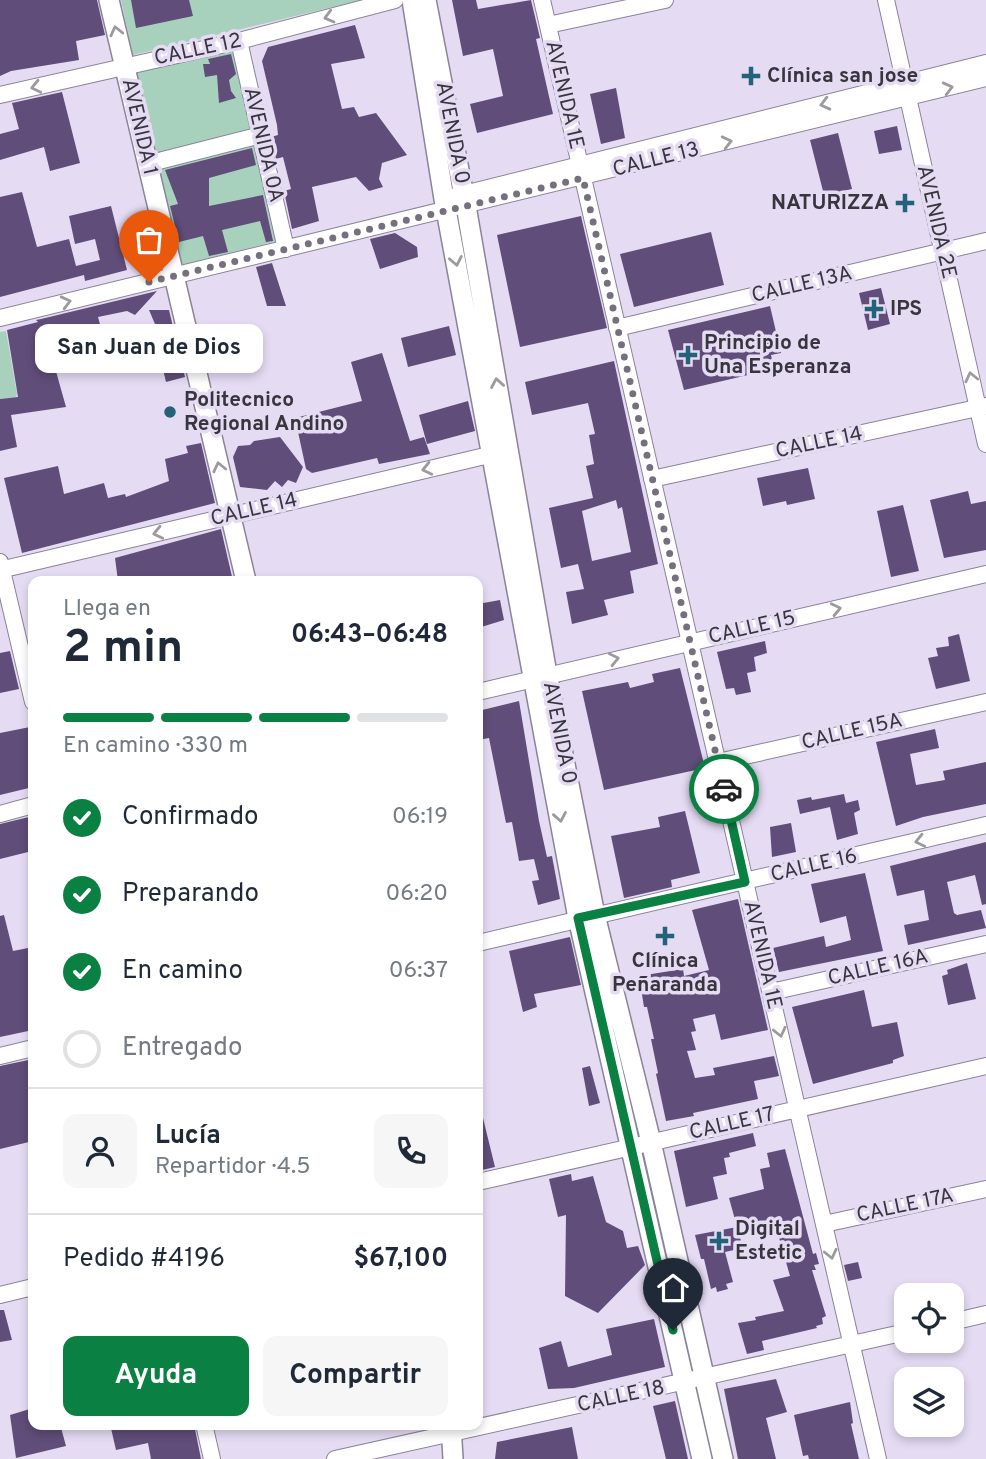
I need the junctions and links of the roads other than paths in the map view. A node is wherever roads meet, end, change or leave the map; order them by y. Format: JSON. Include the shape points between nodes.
{"nodes":[{"id":1,"x":109,"y":0,"type":"edge"},
{"id":2,"x":395,"y":0,"type":"edge"},
{"id":3,"x":412,"y":0,"type":"edge"},
{"id":4,"x":426,"y":0,"type":"edge"},
{"id":5,"x":542,"y":0,"type":"edge"},
{"id":6,"x":665,"y":0,"type":"edge"},
{"id":7,"x":886,"y":0,"type":"edge"},
{"id":8,"x":548,"y":25,"type":"junction"},
{"id":9,"x":239,"y":41,"type":"junction"},
{"id":10,"x":986,"y":63,"type":"edge"},
{"id":11,"x":124,"y":66,"type":"junction"},
{"id":12,"x":986,"y":79,"type":"edge"},
{"id":13,"x":906,"y":91,"type":"junction"},
{"id":14,"x":0,"y":95,"type":"edge"},
{"id":15,"x":261,"y":135,"type":"junction"},
{"id":16,"x":148,"y":164,"type":"junction"},
{"id":17,"x":582,"y":171,"type":"junction"},
{"id":18,"x":465,"y":200,"type":"junction"},
{"id":19,"x":445,"y":205,"type":"junction"},
{"id":20,"x":986,"y":241,"type":"edge"},
{"id":21,"x":286,"y":250,"type":"junction"},
{"id":22,"x":942,"y":251,"type":"junction"},
{"id":23,"x":174,"y":276,"type":"junction"},
{"id":24,"x":0,"y":318,"type":"edge"},
{"id":25,"x":617,"y":328,"type":"junction"},
{"id":26,"x":982,"y":407,"type":"edge"},
{"id":27,"x":986,"y":444,"type":"edge"},
{"id":28,"x":501,"y":452,"type":"junction"},
{"id":29,"x":652,"y":479,"type":"junction"},
{"id":30,"x":230,"y":516,"type":"junction"},
{"id":31,"x":1,"y":567,"type":"edge"},
{"id":32,"x":986,"y":574,"type":"edge"},
{"id":33,"x":245,"y":576,"type":"edge"},
{"id":34,"x":690,"y":642,"type":"junction"},
{"id":35,"x":541,"y":676,"type":"junction"},
{"id":36,"x":28,"y":681,"type":"edge"},
{"id":37,"x":483,"y":691,"type":"edge"},
{"id":38,"x":986,"y":702,"type":"edge"},
{"id":39,"x":718,"y":762,"type":"junction"},
{"id":40,"x":28,"y":806,"type":"edge"},
{"id":41,"x":0,"y":814,"type":"edge"},
{"id":42,"x":986,"y":825,"type":"edge"},
{"id":43,"x":745,"y":882,"type":"junction"},
{"id":44,"x":587,"y":917,"type":"junction"},
{"id":45,"x":483,"y":942,"type":"edge"},
{"id":46,"x":986,"y":944,"type":"edge"},
{"id":47,"x":771,"y":992,"type":"junction"},
{"id":48,"x":28,"y":1049,"type":"edge"},
{"id":49,"x":0,"y":1056,"type":"edge"},
{"id":50,"x":986,"y":1066,"type":"edge"},
{"id":51,"x":797,"y":1109,"type":"junction"},
{"id":52,"x":651,"y":1142,"type":"junction"},
{"id":53,"x":632,"y":1146,"type":"junction"},
{"id":54,"x":483,"y":1181,"type":"edge"},
{"id":55,"x":986,"y":1189,"type":"edge"},
{"id":56,"x":824,"y":1224,"type":"junction"},
{"id":57,"x":28,"y":1288,"type":"edge"},
{"id":58,"x":0,"y":1295,"type":"edge"},
{"id":59,"x":986,"y":1314,"type":"edge"},
{"id":60,"x":964,"y":1319,"type":"edge"},
{"id":61,"x":894,"y":1335,"type":"edge"},
{"id":62,"x":852,"y":1345,"type":"junction"},
{"id":63,"x":706,"y":1378,"type":"junction"},
{"id":64,"x":685,"y":1383,"type":"junction"},
{"id":65,"x":483,"y":1423,"type":"edge"},
{"id":66,"x":205,"y":1430,"type":"edge"},
{"id":67,"x":448,"y":1430,"type":"edge"},
{"id":68,"x":452,"y":1430,"type":"edge"},
{"id":69,"x":212,"y":1459,"type":"edge"},
{"id":70,"x":335,"y":1459,"type":"edge"},
{"id":71,"x":453,"y":1459,"type":"edge"},
{"id":72,"x":702,"y":1459,"type":"edge"},
{"id":73,"x":723,"y":1459,"type":"edge"},
{"id":74,"x":878,"y":1459,"type":"edge"}],
"edges":[{"from":11,"to":1,"type":"street","name":"AVENIDA 1","one_way":true},
{"from":2,"to":9,"type":"street","name":"CALLE 12","one_way":true},
{"from":3,"to":19,"type":"street","name":"AVENIDA 0"},
{"from":4,"to":18,"type":"street","name":"AVENIDA 0"},
{"from":5,"to":8,"type":"street","name":"AVENIDA 1E"},
{"from":6,"to":8,"type":"street"},
{"from":7,"to":13,"type":"street","name":"AVENIDA 2E"},
{"from":8,"to":17,"type":"street","name":"AVENIDA 1E"},
{"from":9,"to":11,"type":"street","name":"CALLE 12"},
{"from":9,"to":15,"type":"street","name":"AVENIDA 0A"},
{"from":10,"to":13,"type":"street","name":"CALLE 13"},
{"from":11,"to":14,"type":"street","name":"CALLE 12","one_way":true},
{"from":11,"to":16,"type":"street","name":"AVENIDA 1"},
{"from":13,"to":12,"type":"street","name":"CALLE 13","one_way":true},
{"from":13,"to":17,"type":"street","name":"CALLE 13"},
{"from":13,"to":22,"type":"street","name":"AVENIDA 2E"},
{"from":15,"to":16,"type":"street"},
{"from":15,"to":21,"type":"street","name":"AVENIDA 0A"},
{"from":16,"to":23,"type":"street","name":"AVENIDA 1"},
{"from":17,"to":18,"type":"street","name":"CALLE 13"},
{"from":17,"to":25,"type":"street","name":"AVENIDA 1E"},
{"from":18,"to":19,"type":"street","name":"CALLE 13"},
{"from":28,"to":18,"type":"street","name":"AVENIDA 0","one_way":true},
{"from":19,"to":21,"type":"street","name":"CALLE 13"},
{"from":19,"to":28,"type":"street","name":"AVENIDA 0","one_way":true},
{"from":20,"to":22,"type":"street","name":"CALLE 13A"},
{"from":21,"to":23,"type":"street","name":"CALLE 13"},
{"from":22,"to":25,"type":"street","name":"CALLE 13A"},
{"from":26,"to":22,"type":"street","name":"AVENIDA 2E","one_way":true},
{"from":24,"to":23,"type":"street","name":"CALLE 13","one_way":true},
{"from":30,"to":23,"type":"street","name":"AVENIDA 1","one_way":true},
{"from":25,"to":29,"type":"street","name":"AVENIDA 1E"},
{"from":26,"to":27,"type":"street","name":"AVENIDA 2E"},
{"from":26,"to":29,"type":"street","name":"CALLE 14"},
{"from":28,"to":30,"type":"street","name":"CALLE 14","one_way":true},
{"from":28,"to":35,"type":"street","name":"AVENIDA 0"},
{"from":29,"to":34,"type":"street","name":"AVENIDA 1E"},
{"from":30,"to":31,"type":"street","name":"CALLE 14","one_way":true},
{"from":30,"to":33,"type":"street","name":"AVENIDA 1"},
{"from":31,"to":36,"type":"street"},
{"from":34,"to":32,"type":"street","name":"CALLE 15","one_way":true},
{"from":35,"to":34,"type":"street","name":"CALLE 15","one_way":true},
{"from":34,"to":39,"type":"street","name":"AVENIDA 1E"},
{"from":35,"to":37,"type":"street","name":"CALLE 15"},
{"from":35,"to":44,"type":"street","name":"AVENIDA 0"},
{"from":38,"to":39,"type":"street","name":"CALLE 15A"},
{"from":39,"to":43,"type":"street","name":"AVENIDA 1E"},
{"from":40,"to":41,"type":"street"},
{"from":42,"to":43,"type":"street","name":"CALLE 16","one_way":true},
{"from":43,"to":44,"type":"street","name":"CALLE 16"},
{"from":43,"to":47,"type":"street","name":"AVENIDA 1E"},
{"from":44,"to":45,"type":"street","name":"CALLE 16"},
{"from":44,"to":52,"type":"street","name":"AVENIDA 0"},
{"from":44,"to":53,"type":"street","name":"AVENIDA 0"},
{"from":46,"to":47,"type":"street","name":"CALLE 16A"},
{"from":47,"to":51,"type":"street","name":"AVENIDA 1E","one_way":true},
{"from":48,"to":49,"type":"street"},
{"from":50,"to":51,"type":"street","name":"CALLE 17"},
{"from":51,"to":52,"type":"street","name":"CALLE 17"},
{"from":51,"to":56,"type":"street","name":"AVENIDA 1E"},
{"from":52,"to":53,"type":"street","name":"CALLE 17"},
{"from":52,"to":63,"type":"street","name":"AVENIDA 0"},
{"from":53,"to":54,"type":"street","name":"CALLE 17"},
{"from":53,"to":64,"type":"street","name":"AVENIDA 0"},
{"from":55,"to":56,"type":"street","name":"CALLE 17A"},
{"from":56,"to":62,"type":"street","name":"AVENIDA 1E","one_way":true},
{"from":57,"to":58,"type":"street"},
{"from":59,"to":60,"type":"street"},
{"from":61,"to":62,"type":"street","name":"CALLE 18"},
{"from":62,"to":63,"type":"street","name":"CALLE 18"},
{"from":62,"to":74,"type":"street","name":"AVENIDA 1E"},
{"from":63,"to":64,"type":"street","name":"CALLE 18"},
{"from":63,"to":73,"type":"street","name":"AVENIDA 0"},
{"from":64,"to":65,"type":"street","name":"CALLE 18"},
{"from":64,"to":72,"type":"street","name":"AVENIDA 0"},
{"from":66,"to":69,"type":"street"},
{"from":67,"to":70,"type":"street","name":"CALLE 18"},
{"from":68,"to":71,"type":"street"}]}
